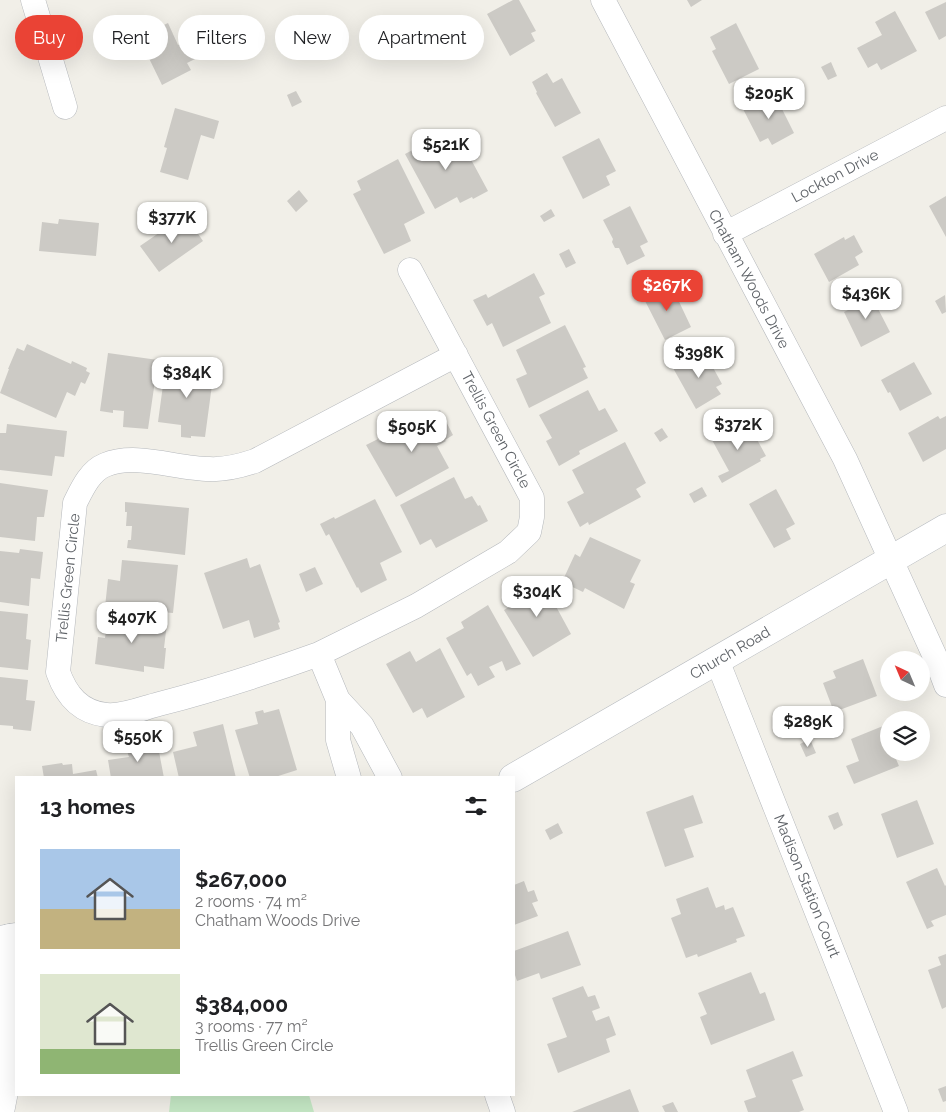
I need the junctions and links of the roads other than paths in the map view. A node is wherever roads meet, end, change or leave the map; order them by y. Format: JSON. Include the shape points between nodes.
{"nodes":[{"id":1,"x":33,"y":0,"type":"edge"},
{"id":2,"x":603,"y":0,"type":"edge"},
{"id":3,"x":65,"y":107,"type":"dead end"},
{"id":4,"x":946,"y":118,"type":"edge"},
{"id":5,"x":725,"y":234,"type":"junction"},
{"id":6,"x":410,"y":270,"type":"dead end"},
{"id":7,"x":456,"y":354,"type":"junction"},
{"id":8,"x":946,"y":528,"type":"edge"},
{"id":9,"x":891,"y":560,"type":"junction"},
{"id":10,"x":319,"y":654,"type":"junction"},
{"id":11,"x":718,"y":660,"type":"junction"},
{"id":12,"x":946,"y":685,"type":"edge"},
{"id":13,"x":338,"y":700,"type":"junction"},
{"id":14,"x":348,"y":776,"type":"edge"},
{"id":15,"x":389,"y":776,"type":"edge"},
{"id":16,"x":515,"y":777,"type":"edge"},
{"id":17,"x":9,"y":938,"type":"edge"},
{"id":18,"x":496,"y":1096,"type":"edge"},
{"id":19,"x":0,"y":1112,"type":"edge"},
{"id":20,"x":503,"y":1112,"type":"edge"},
{"id":21,"x":896,"y":1112,"type":"edge"}],
"edges":[{"from":1,"to":3,"type":"street"},
{"from":2,"to":5,"type":"street","name":"Chatham Woods Drive"},
{"from":4,"to":5,"type":"street","name":"Lockton Drive"},
{"from":5,"to":9,"type":"street","name":"Chatham Woods Drive","via":[[845,459]]},
{"from":6,"to":7,"type":"street","name":"Trellis Green Circle"},
{"from":7,"to":10,"type":"street","name":"Trellis Green Circle","via":[[532,498],[529,532],[508,552],[416,606]]},
{"from":7,"to":10,"type":"street","name":"Trellis Green Circle","via":[[237,468],[208,470],[128,460],[104,465],[87,480],[75,504],[58,672],[73,700],[107,715],[127,712],[219,688]]},
{"from":8,"to":9,"type":"main road","name":"Church Road"},
{"from":9,"to":11,"type":"main road","name":"Church Road"},
{"from":9,"to":12,"type":"street","name":"Chatham Woods Drive"},
{"from":10,"to":13,"type":"street"},
{"from":11,"to":16,"type":"main road","name":"Church Road"},
{"from":11,"to":21,"type":"street","name":"Madison Station Court"},
{"from":13,"to":14,"type":"street","via":[[338,740]]},
{"from":13,"to":15,"type":"street","via":[[362,726]]},
{"from":17,"to":19,"type":"main road","via":[[8,1072]]},
{"from":18,"to":20,"type":"street"}]}
